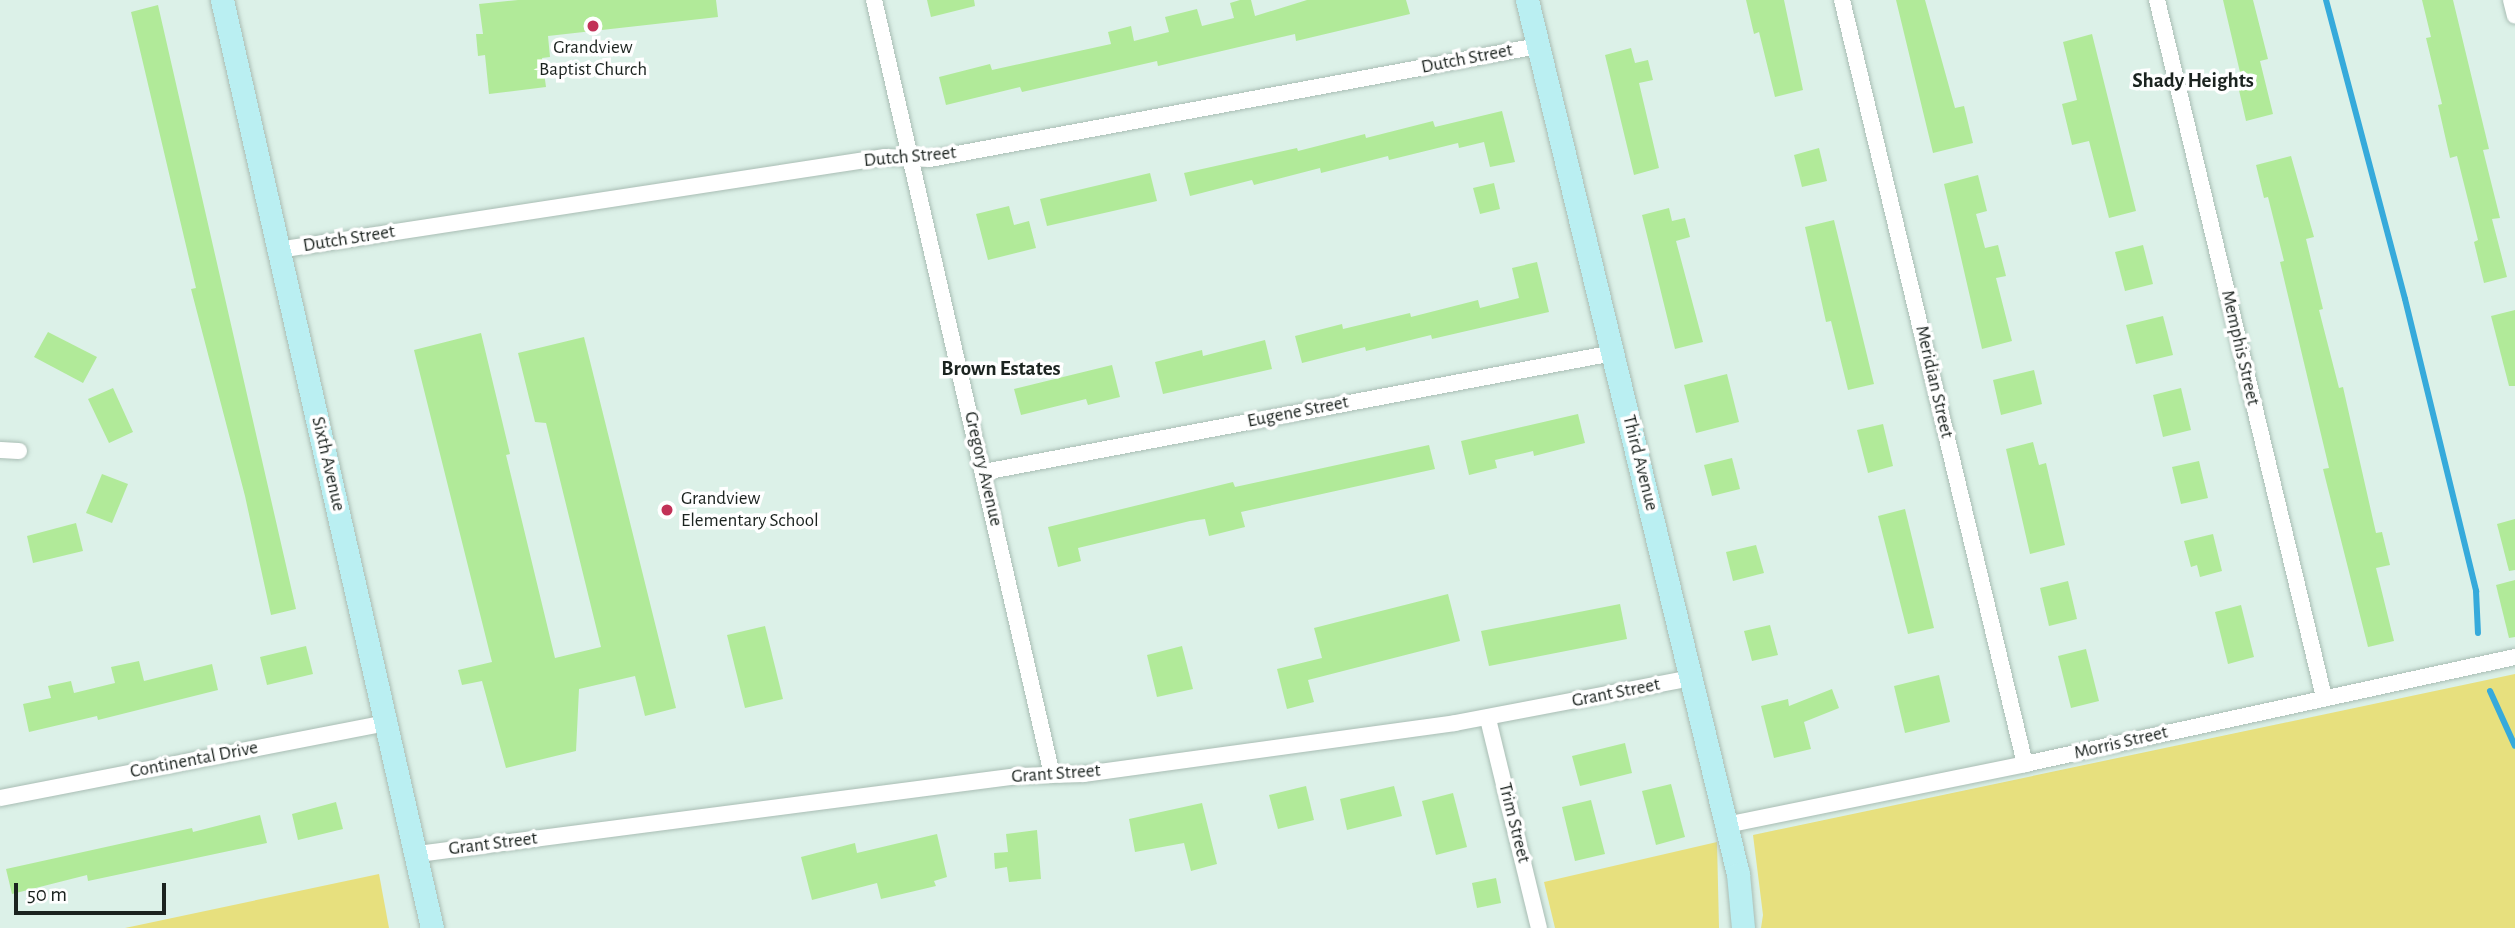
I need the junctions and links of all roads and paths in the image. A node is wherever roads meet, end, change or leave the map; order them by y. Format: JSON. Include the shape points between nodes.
{"nodes":[{"id":1,"x":222,"y":0,"type":"edge"},
{"id":2,"x":874,"y":0,"type":"edge"},
{"id":3,"x":1527,"y":0,"type":"edge"},
{"id":4,"x":1842,"y":0,"type":"edge"},
{"id":5,"x":2157,"y":0,"type":"edge"},
{"id":6,"x":2511,"y":0,"type":"edge"},
{"id":7,"x":2515,"y":16,"type":"edge"},
{"id":8,"x":1538,"y":46,"type":"junction"},
{"id":9,"x":910,"y":158,"type":"junction"},
{"id":10,"x":278,"y":250,"type":"junction"},
{"id":11,"x":1613,"y":353,"type":"junction"},
{"id":12,"x":0,"y":450,"type":"edge"},
{"id":13,"x":19,"y":451,"type":"dead end"},
{"id":14,"x":984,"y":472,"type":"junction"},
{"id":15,"x":2515,"y":657,"type":"edge"},
{"id":16,"x":1691,"y":678,"type":"junction"},
{"id":17,"x":2324,"y":697,"type":"junction"},
{"id":18,"x":1488,"y":719,"type":"junction"},
{"id":19,"x":387,"y":723,"type":"junction"},
{"id":20,"x":2025,"y":764,"type":"junction"},
{"id":21,"x":1052,"y":775,"type":"junction"},
{"id":22,"x":0,"y":798,"type":"edge"},
{"id":23,"x":1726,"y":825,"type":"junction"},
{"id":24,"x":418,"y":854,"type":"junction"},
{"id":25,"x":432,"y":928,"type":"edge"},
{"id":26,"x":1539,"y":928,"type":"edge"},
{"id":27,"x":1743,"y":928,"type":"edge"}],
"edges":[{"from":1,"to":10,"type":"street","name":"Sixth Avenue"},
{"from":2,"to":9,"type":"street","name":"Gregory Avenue"},
{"from":3,"to":8,"type":"street","name":"Third Avenue"},
{"from":4,"to":20,"type":"street","name":"Meridian Street"},
{"from":5,"to":17,"type":"street","name":"Memphis Street"},
{"from":6,"to":7,"type":"street"},
{"from":8,"to":9,"type":"street","name":"Dutch Street","via":[[930,159]]},
{"from":8,"to":11,"type":"street","name":"Third Avenue"},
{"from":9,"to":10,"type":"street","name":"Dutch Street","via":[[885,157]]},
{"from":9,"to":14,"type":"street","name":"Gregory Avenue"},
{"from":10,"to":19,"type":"street","name":"Sixth Avenue"},
{"from":11,"to":14,"type":"street","name":"Eugene Street"},
{"from":11,"to":16,"type":"street","name":"Third Avenue"},
{"from":12,"to":13,"type":"street"},
{"from":14,"to":21,"type":"street","name":"Gregory Avenue"},
{"from":15,"to":17,"type":"street","name":"Morris Street"},
{"from":16,"to":18,"type":"street","name":"Grant Street"},
{"from":16,"to":23,"type":"street","name":"Third Avenue"},
{"from":17,"to":20,"type":"street","name":"Morris Street"},
{"from":18,"to":21,"type":"street","name":"Grant Street"},
{"from":18,"to":26,"type":"street","name":"Trim Street"},
{"from":19,"to":22,"type":"street","name":"Continental Drive"},
{"from":19,"to":24,"type":"street","name":"Sixth Avenue"},
{"from":20,"to":23,"type":"street","name":"Morris Street"},
{"from":21,"to":24,"type":"street","name":"Grant Street"},
{"from":23,"to":27,"type":"street","name":"Third Avenue","via":[[1738,874]]},
{"from":24,"to":25,"type":"street","name":"Sixth Avenue"}]}
